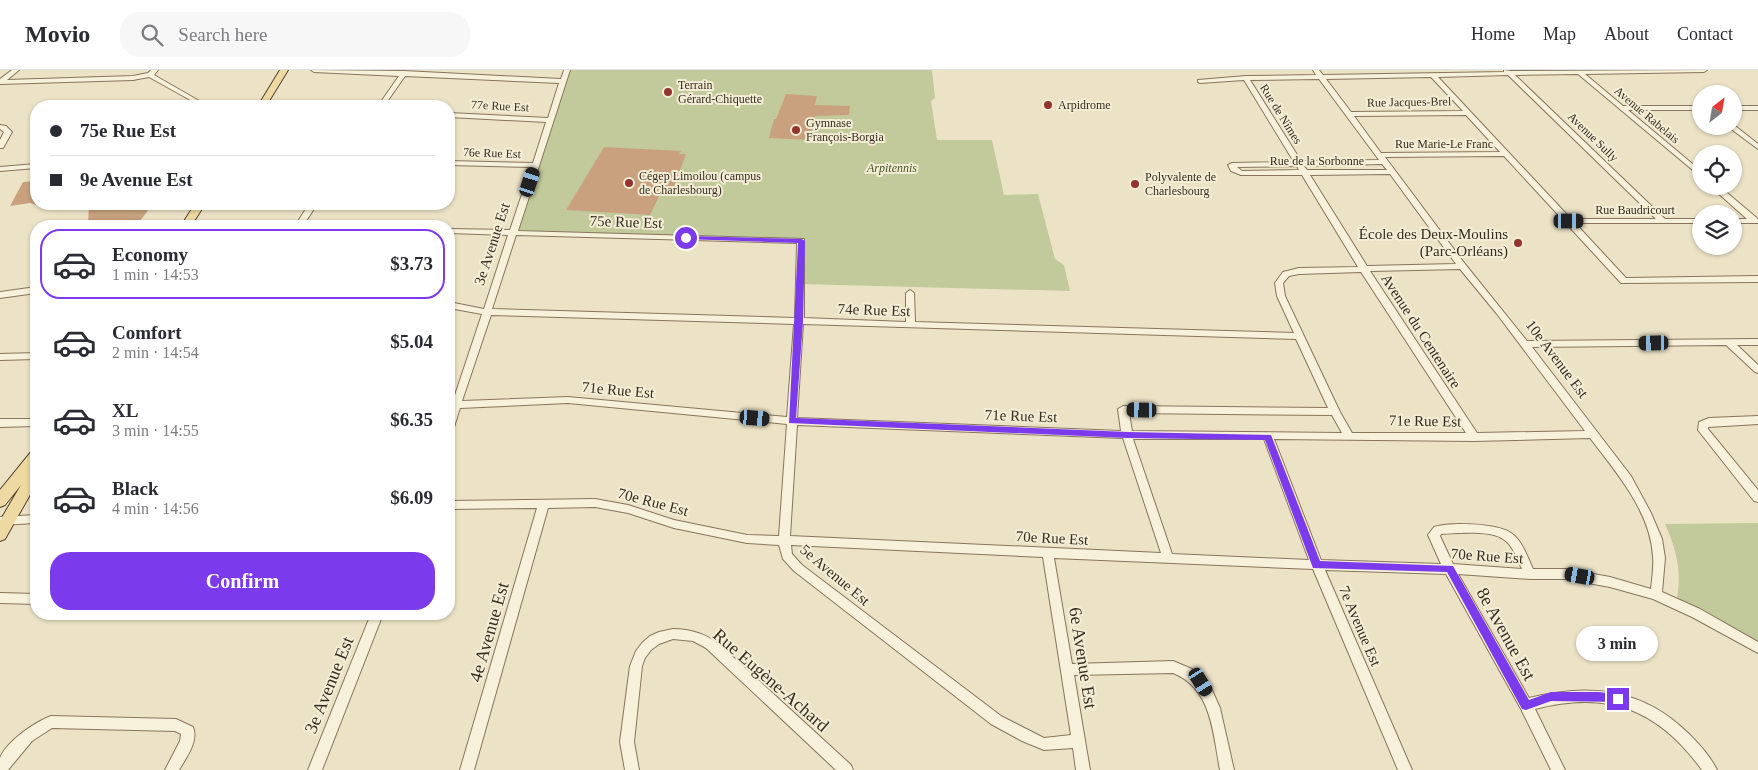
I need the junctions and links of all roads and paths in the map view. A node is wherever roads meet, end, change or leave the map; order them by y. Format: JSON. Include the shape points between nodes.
{"nodes":[{"id":1,"x":16,"y":70,"type":"edge"},
{"id":2,"x":284,"y":70,"type":"edge"},
{"id":3,"x":314,"y":70,"type":"edge"},
{"id":4,"x":567,"y":70,"type":"edge"},
{"id":5,"x":1316,"y":70,"type":"edge"},
{"id":6,"x":1704,"y":70,"type":"edge"},
{"id":7,"x":152,"y":72,"type":"edge"},
{"id":8,"x":1508,"y":72,"type":"edge"},
{"id":9,"x":1579,"y":72,"type":"junction"},
{"id":10,"x":404,"y":74,"type":"junction"},
{"id":11,"x":1433,"y":74,"type":"junction"},
{"id":12,"x":1246,"y":78,"type":"junction"},
{"id":13,"x":1322,"y":78,"type":"junction"},
{"id":14,"x":563,"y":81,"type":"junction"},
{"id":15,"x":1200,"y":81,"type":"dead end"},
{"id":16,"x":0,"y":82,"type":"edge"},
{"id":17,"x":196,"y":100,"type":"edge"},
{"id":18,"x":266,"y":100,"type":"edge"},
{"id":19,"x":385,"y":100,"type":"edge"},
{"id":20,"x":1622,"y":108,"type":"junction"},
{"id":21,"x":1692,"y":108,"type":"edge"},
{"id":22,"x":1742,"y":108,"type":"edge"},
{"id":23,"x":1758,"y":108,"type":"edge"},
{"id":24,"x":1469,"y":113,"type":"junction"},
{"id":25,"x":1349,"y":114,"type":"junction"},
{"id":26,"x":455,"y":115,"type":"edge"},
{"id":27,"x":550,"y":120,"type":"junction"},
{"id":28,"x":0,"y":127,"type":"edge"},
{"id":29,"x":1742,"y":135,"type":"edge"},
{"id":30,"x":0,"y":146,"type":"edge"},
{"id":31,"x":1758,"y":147,"type":"edge"},
{"id":32,"x":1508,"y":154,"type":"junction"},
{"id":33,"x":1382,"y":159,"type":"junction"},
{"id":34,"x":1298,"y":162,"type":"junction"},
{"id":35,"x":455,"y":163,"type":"edge"},
{"id":36,"x":535,"y":165,"type":"junction"},
{"id":37,"x":30,"y":166,"type":"edge"},
{"id":38,"x":1692,"y":168,"type":"edge"},
{"id":39,"x":0,"y":169,"type":"edge"},
{"id":40,"x":1393,"y":172,"type":"junction"},
{"id":41,"x":1304,"y":173,"type":"junction"},
{"id":42,"x":1724,"y":195,"type":"edge"},
{"id":43,"x":1736,"y":205,"type":"edge"},
{"id":44,"x":1742,"y":211,"type":"edge"},
{"id":45,"x":1569,"y":221,"type":"junction"},
{"id":46,"x":1663,"y":221,"type":"junction"},
{"id":47,"x":1692,"y":221,"type":"edge"},
{"id":48,"x":1742,"y":221,"type":"edge"},
{"id":49,"x":455,"y":231,"type":"edge"},
{"id":50,"x":513,"y":233,"type":"junction"},
{"id":51,"x":802,"y":241,"type":"joint"},
{"id":52,"x":1462,"y":266,"type":"junction"},
{"id":53,"x":1364,"y":269,"type":"junction"},
{"id":54,"x":1758,"y":279,"type":"edge"},
{"id":55,"x":30,"y":291,"type":"edge"},
{"id":56,"x":910,"y":293,"type":"dead end"},
{"id":57,"x":0,"y":295,"type":"edge"},
{"id":58,"x":455,"y":306,"type":"edge"},
{"id":59,"x":487,"y":312,"type":"junction"},
{"id":60,"x":800,"y":321,"type":"junction"},
{"id":61,"x":911,"y":325,"type":"junction"},
{"id":62,"x":1300,"y":336,"type":"junction"},
{"id":63,"x":1728,"y":342,"type":"junction"},
{"id":64,"x":1758,"y":342,"type":"edge"},
{"id":65,"x":1525,"y":344,"type":"junction"},
{"id":66,"x":30,"y":356,"type":"edge"},
{"id":67,"x":0,"y":357,"type":"edge"},
{"id":68,"x":1758,"y":370,"type":"edge"},
{"id":69,"x":455,"y":397,"type":"edge"},
{"id":70,"x":455,"y":405,"type":"edge"},
{"id":71,"x":1335,"y":412,"type":"junction"},
{"id":72,"x":1758,"y":420,"type":"edge"},
{"id":73,"x":792,"y":421,"type":"junction"},
{"id":74,"x":0,"y":423,"type":"edge"},
{"id":75,"x":30,"y":423,"type":"edge"},
{"id":76,"x":1593,"y":434,"type":"junction"},
{"id":77,"x":1128,"y":435,"type":"junction"},
{"id":78,"x":1348,"y":435,"type":"junction"},
{"id":79,"x":1268,"y":437,"type":"junction"},
{"id":80,"x":1474,"y":437,"type":"junction"},
{"id":81,"x":30,"y":464,"type":"edge"},
{"id":82,"x":30,"y":481,"type":"edge"},
{"id":83,"x":1758,"y":498,"type":"edge"},
{"id":84,"x":0,"y":501,"type":"edge"},
{"id":85,"x":544,"y":504,"type":"junction"},
{"id":86,"x":455,"y":505,"type":"edge"},
{"id":87,"x":30,"y":519,"type":"edge"},
{"id":88,"x":4,"y":520,"type":"edge"},
{"id":89,"x":0,"y":534,"type":"edge"},
{"id":90,"x":784,"y":539,"type":"junction"},
{"id":91,"x":1048,"y":552,"type":"junction"},
{"id":92,"x":1168,"y":558,"type":"junction"},
{"id":93,"x":1317,"y":565,"type":"junction"},
{"id":94,"x":1450,"y":569,"type":"junction"},
{"id":95,"x":1530,"y":574,"type":"junction"},
{"id":96,"x":1656,"y":595,"type":"junction"},
{"id":97,"x":0,"y":598,"type":"edge"},
{"id":98,"x":30,"y":599,"type":"edge"},
{"id":99,"x":374,"y":620,"type":"edge"},
{"id":100,"x":1758,"y":648,"type":"edge"},
{"id":101,"x":1068,"y":670,"type":"junction"},
{"id":102,"x":1526,"y":705,"type":"junction"},
{"id":103,"x":1078,"y":741,"type":"junction"},
{"id":104,"x":0,"y":770,"type":"edge"},
{"id":105,"x":172,"y":770,"type":"edge"},
{"id":106,"x":315,"y":770,"type":"edge"},
{"id":107,"x":467,"y":770,"type":"edge"},
{"id":108,"x":632,"y":770,"type":"edge"},
{"id":109,"x":846,"y":770,"type":"edge"},
{"id":110,"x":1083,"y":770,"type":"edge"},
{"id":111,"x":1227,"y":770,"type":"edge"},
{"id":112,"x":1404,"y":770,"type":"edge"},
{"id":113,"x":1558,"y":770,"type":"edge"},
{"id":114,"x":1710,"y":770,"type":"edge"}],
"edges":[{"from":1,"to":16,"type":"street"},
{"from":2,"to":18,"type":"main road"},
{"from":3,"to":10,"type":"street"},
{"from":4,"to":14,"type":"street","name":"3e Avenue Est"},
{"from":5,"to":13,"type":"street","name":"10e Avenue Est"},
{"from":6,"to":9,"type":"street","name":"Rue de Nîmes"},
{"from":7,"to":16,"type":"street","via":[[133,78]]},
{"from":7,"to":17,"type":"street"},
{"from":8,"to":9,"type":"street","name":"Rue de Nîmes"},
{"from":8,"to":11,"type":"street","name":"Rue de Nîmes"},
{"from":8,"to":46,"type":"street","name":"Avenue Sully"},
{"from":9,"to":20,"type":"street","name":"Avenue Rabelais"},
{"from":10,"to":14,"type":"street"},
{"from":10,"to":19,"type":"street"},
{"from":11,"to":13,"type":"street","name":"Rue de Nîmes"},
{"from":11,"to":24,"type":"street"},
{"from":12,"to":13,"type":"street","name":"Rue de Nîmes"},
{"from":12,"to":15,"type":"street","name":"Rue de Nîmes"},
{"from":12,"to":34,"type":"street","name":"Rue de Nîmes"},
{"from":13,"to":25,"type":"street","name":"10e Avenue Est"},
{"from":14,"to":27,"type":"street","name":"3e Avenue Est"},
{"from":20,"to":21,"type":"street"},
{"from":20,"to":38,"type":"street","name":"Avenue Rabelais"},
{"from":22,"to":23,"type":"street"},
{"from":24,"to":25,"type":"street","name":"Rue Jacques-Brel"},
{"from":24,"to":32,"type":"street"},
{"from":25,"to":33,"type":"street","name":"10e Avenue Est"},
{"from":26,"to":27,"type":"street","name":"77e Rue Est"},
{"from":27,"to":36,"type":"street","name":"3e Avenue Est"},
{"from":28,"to":30,"type":"street","via":[[8,132]]},
{"from":29,"to":31,"type":"street"},
{"from":32,"to":33,"type":"street","name":"Rue Marie-Le Franc"},
{"from":32,"to":45,"type":"street"},
{"from":33,"to":34,"type":"street","name":"Rue de la Sorbonne"},
{"from":33,"to":40,"type":"street","name":"10e Avenue Est"},
{"from":34,"to":41,"type":"street","name":"Avenue du Centenaire"},
{"from":34,"to":41,"type":"street","name":"Rue de la Sorbonne","via":[[1232,165],[1241,173]]},
{"from":35,"to":36,"type":"street","name":"76e Rue Est"},
{"from":36,"to":50,"type":"street","name":"3e Avenue Est"},
{"from":37,"to":39,"type":"street"},
{"from":40,"to":41,"type":"street","name":"Rue de la Sorbonne"},
{"from":40,"to":52,"type":"street","name":"10e Avenue Est"},
{"from":41,"to":53,"type":"street","name":"Avenue du Centenaire"},
{"from":42,"to":43,"type":"street"},
{"from":44,"to":48,"type":"street","via":[[1755,222]]},
{"from":45,"to":46,"type":"street","name":"Rue Baudricourt"},
{"from":45,"to":54,"type":"street","via":[[1624,281]]},
{"from":46,"to":47,"type":"street","name":"Rue Baudricourt"},
{"from":49,"to":50,"type":"street","name":"75e Rue Est"},
{"from":50,"to":51,"type":"street","name":"75e Rue Est"},
{"from":50,"to":59,"type":"street","name":"3e Avenue Est"},
{"from":51,"to":60,"type":"street","name":"5e Avenue Est"},
{"from":52,"to":53,"type":"street"},
{"from":52,"to":65,"type":"street","name":"10e Avenue Est"},
{"from":53,"to":62,"type":"street","via":[[1286,274],[1279,283],[1281,296]]},
{"from":53,"to":80,"type":"street","name":"Avenue du Centenaire"},
{"from":55,"to":57,"type":"street"},
{"from":56,"to":61,"type":"street"},
{"from":58,"to":59,"type":"street","name":"74e Rue Est"},
{"from":59,"to":60,"type":"street","name":"74e Rue Est"},
{"from":59,"to":69,"type":"street","name":"3e Avenue Est"},
{"from":60,"to":61,"type":"street","name":"74e Rue Est"},
{"from":60,"to":73,"type":"street","name":"5e Avenue Est"},
{"from":61,"to":62,"type":"street","name":"74e Rue Est"},
{"from":62,"to":71,"type":"street"},
{"from":63,"to":64,"type":"street"},
{"from":63,"to":65,"type":"street"},
{"from":63,"to":68,"type":"street"},
{"from":65,"to":76,"type":"street","name":"10e Avenue Est"},
{"from":66,"to":67,"type":"street"},
{"from":70,"to":73,"type":"street","name":"71e Rue Est","via":[[568,400]]},
{"from":71,"to":77,"type":"street","via":[[1123,410]]},
{"from":71,"to":78,"type":"street"},
{"from":72,"to":83,"type":"street","via":[[1709,422],[1703,425],[1703,430]]},
{"from":73,"to":77,"type":"street","name":"71e Rue Est"},
{"from":73,"to":90,"type":"street","name":"5e Avenue Est"},
{"from":74,"to":75,"type":"street"},
{"from":76,"to":80,"type":"street","name":"71e Rue Est"},
{"from":76,"to":96,"type":"street","name":"10e Avenue Est","via":[[1627,479],[1646,513],[1659,558]]},
{"from":77,"to":79,"type":"street","name":"71e Rue Est"},
{"from":77,"to":92,"type":"street"},
{"from":78,"to":79,"type":"street","name":"71e Rue Est"},
{"from":78,"to":80,"type":"street","name":"71e Rue Est"},
{"from":79,"to":93,"type":"street","name":"7e Avenue Est"},
{"from":81,"to":84,"type":"main road"},
{"from":82,"to":88,"type":"main road"},
{"from":85,"to":86,"type":"street","name":"70e Rue Est"},
{"from":85,"to":90,"type":"street","name":"70e Rue Est","via":[[595,503],[628,509],[714,534],[748,539]]},
{"from":85,"to":107,"type":"street","name":"4e Avenue Est"},
{"from":87,"to":88,"type":"street"},
{"from":88,"to":89,"type":"main road"},
{"from":90,"to":91,"type":"street","name":"70e Rue Est"},
{"from":90,"to":103,"type":"street","name":"5e Avenue Est","via":[[787,556],[798,568],[996,720],[1044,744]]},
{"from":91,"to":92,"type":"street","name":"70e Rue Est"},
{"from":91,"to":101,"type":"street","name":"6e Avenue Est"},
{"from":92,"to":93,"type":"street","name":"70e Rue Est"},
{"from":93,"to":94,"type":"street","name":"70e Rue Est"},
{"from":93,"to":112,"type":"street","name":"7e Avenue Est"},
{"from":94,"to":95,"type":"street","name":"70e Rue Est"},
{"from":94,"to":95,"type":"street","name":"8e Avenue Est","via":[[1434,535],[1438,530],[1493,531],[1508,536]]},
{"from":94,"to":102,"type":"street","name":"8e Avenue Est"},
{"from":95,"to":96,"type":"street","name":"70e Rue Est","via":[[1566,574]]},
{"from":96,"to":100,"type":"street","via":[[1696,612]]},
{"from":97,"to":98,"type":"street"},
{"from":99,"to":106,"type":"street","name":"3e Avenue Est"},
{"from":101,"to":103,"type":"street","name":"6e Avenue Est"},
{"from":101,"to":111,"type":"street","via":[[1173,666],[1185,669],[1201,682],[1209,694]]},
{"from":102,"to":113,"type":"street","name":"8e Avenue Est"},
{"from":102,"to":114,"type":"street","via":[[1551,697],[1599,696],[1638,706],[1678,730]]},
{"from":103,"to":110,"type":"street","name":"6e Avenue Est"},
{"from":104,"to":105,"type":"street","via":[[33,729],[51,722],[176,725],[188,731],[187,742]]},
{"from":108,"to":109,"type":"street","name":"Rue Eugène-Achard","via":[[628,742],[636,666],[647,645],[656,637],[670,633],[706,642]]}]}
